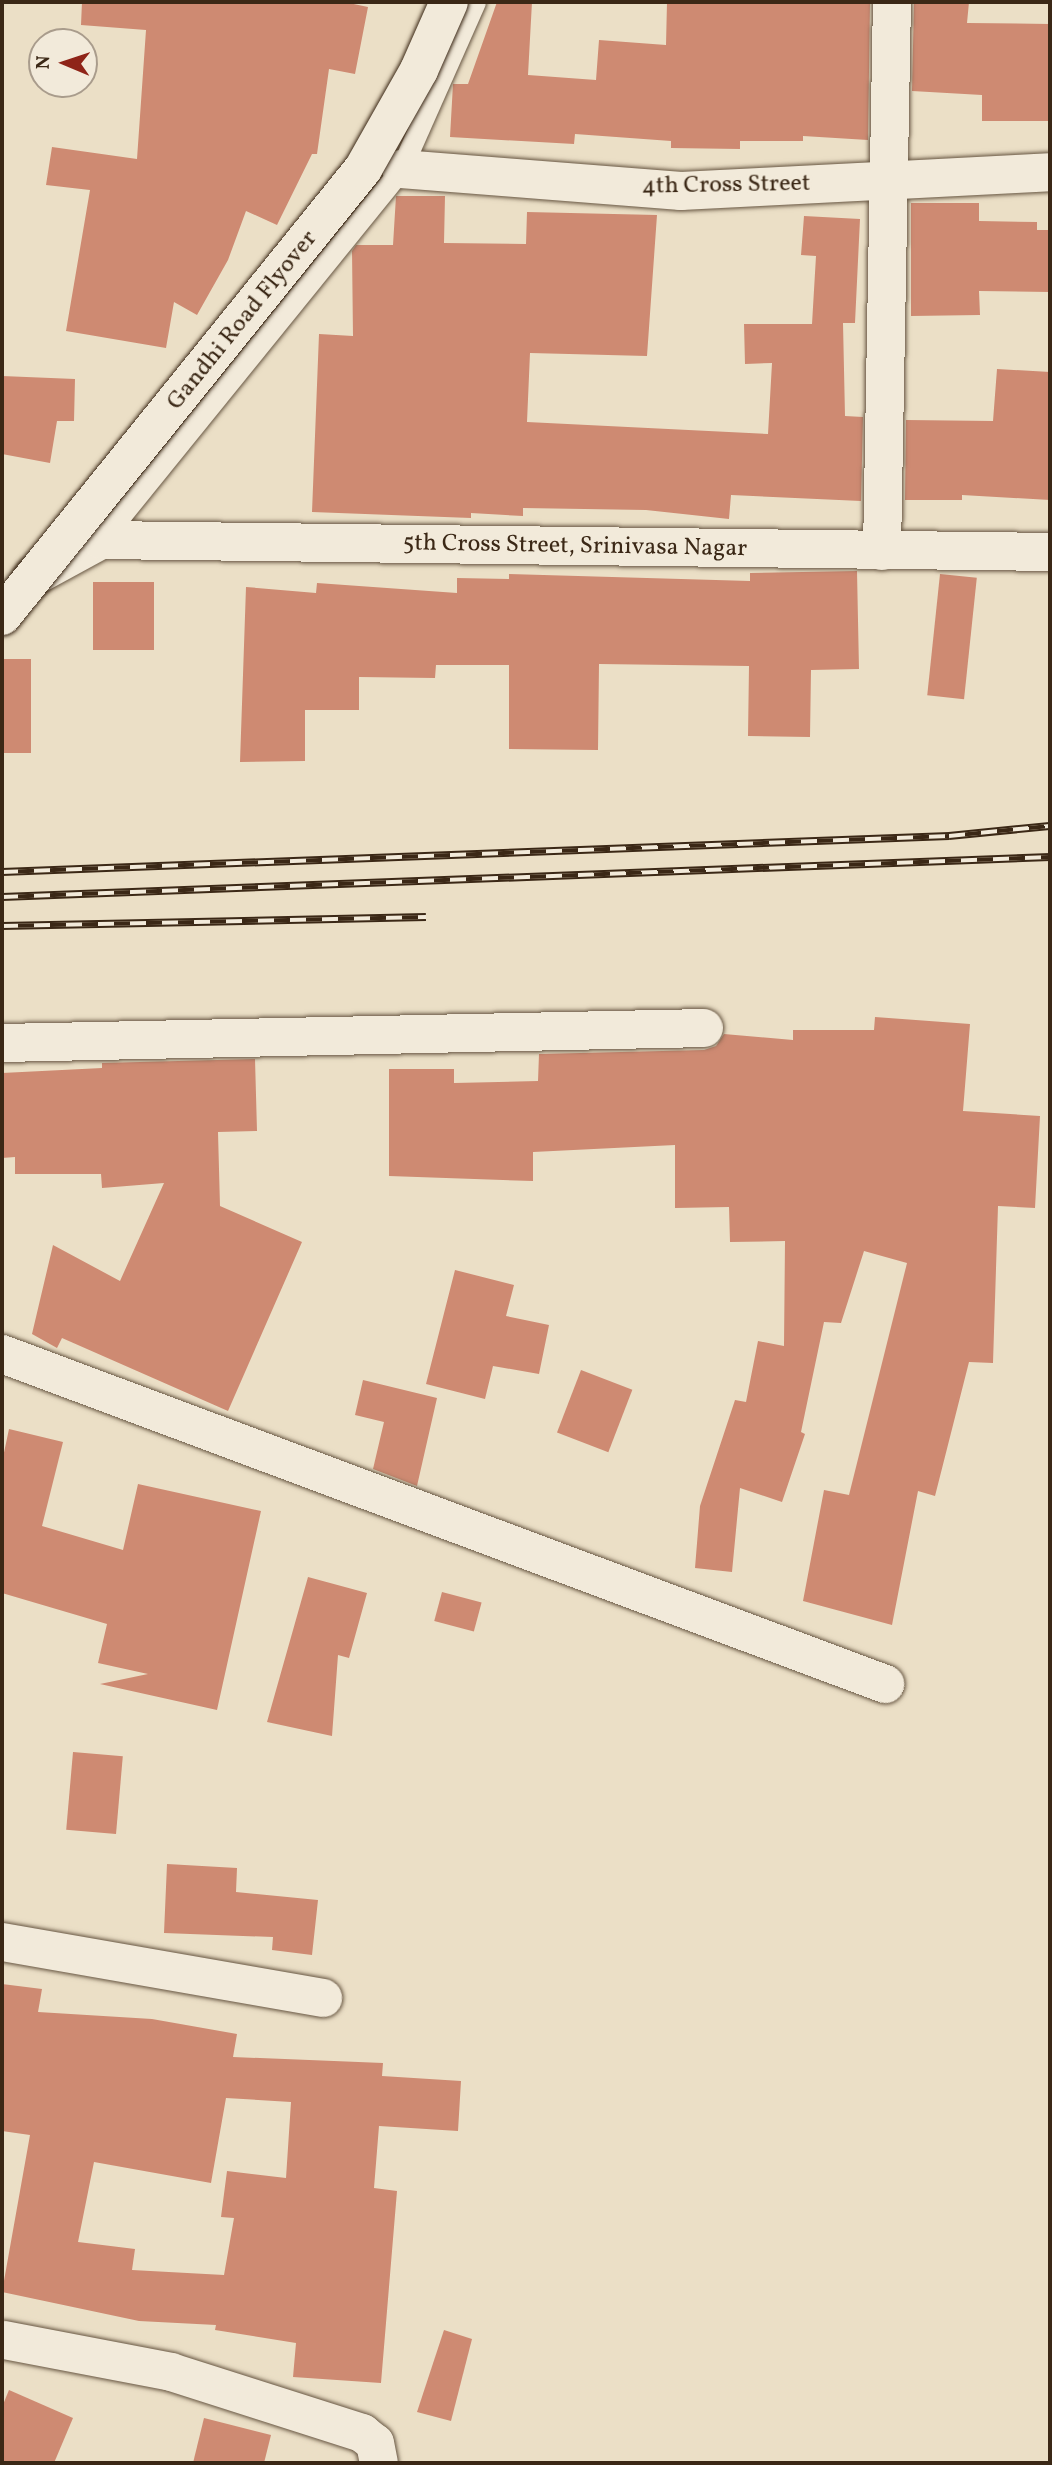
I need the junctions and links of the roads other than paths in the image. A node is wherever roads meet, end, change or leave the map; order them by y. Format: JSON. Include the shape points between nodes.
{"nodes":[{"id":1,"x":449,"y":2,"type":"edge"},
{"id":2,"x":475,"y":2,"type":"edge"},
{"id":3,"x":892,"y":2,"type":"edge"},
{"id":4,"x":401,"y":169,"type":"junction"},
{"id":5,"x":1050,"y":172,"type":"edge"},
{"id":6,"x":889,"y":180,"type":"junction"},
{"id":7,"x":101,"y":540,"type":"junction"},
{"id":8,"x":882,"y":551,"type":"junction"},
{"id":9,"x":1050,"y":552,"type":"edge"},
{"id":10,"x":2,"y":593,"type":"edge"},
{"id":11,"x":2,"y":616,"type":"edge"},
{"id":12,"x":705,"y":1028,"type":"dead end"},
{"id":13,"x":2,"y":1042,"type":"edge"},
{"id":14,"x":2,"y":1354,"type":"edge"},
{"id":15,"x":885,"y":1684,"type":"dead end"},
{"id":16,"x":2,"y":1942,"type":"edge"},
{"id":17,"x":323,"y":1998,"type":"dead end"},
{"id":18,"x":3,"y":2342,"type":"edge"},
{"id":19,"x":379,"y":2463,"type":"edge"}],
"edges":[{"from":1,"to":11,"type":"street","name":"Gandhi Road Flyover","bridge":true,"via":[[419,70],[363,169]]},
{"from":2,"to":4,"type":"lane"},
{"from":3,"to":6,"type":"street"},
{"from":4,"to":6,"type":"street","name":"4th Cross Street","via":[[681,191]]},
{"from":4,"to":7,"type":"lane"},
{"from":5,"to":6,"type":"street","name":"4th Cross Street"},
{"from":6,"to":8,"type":"street"},
{"from":7,"to":8,"type":"street","name":"5th Cross Street, Srinivasa Nagar"},
{"from":7,"to":10,"type":"street"},
{"from":8,"to":9,"type":"street","name":"5th Cross Street, Srinivasa Nagar"},
{"from":12,"to":13,"type":"street"},
{"from":14,"to":15,"type":"street"},
{"from":16,"to":17,"type":"street"},
{"from":18,"to":19,"type":"street","via":[[171,2372],[362,2433],[375,2443]]}]}
